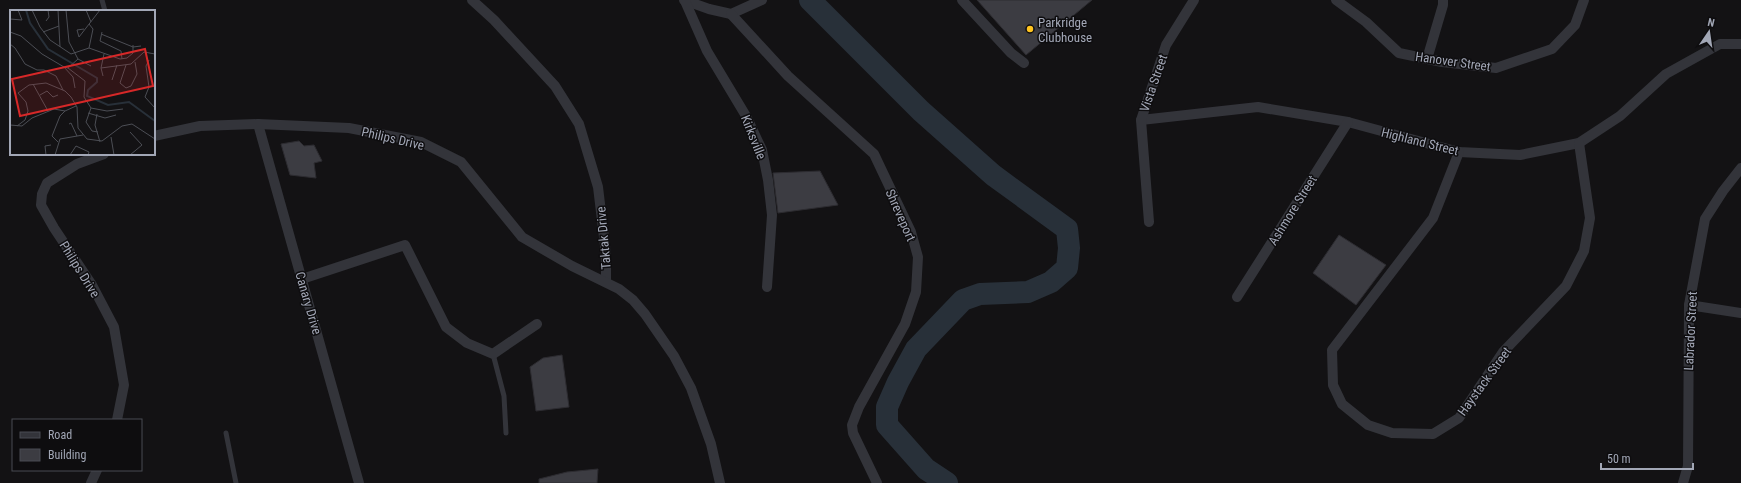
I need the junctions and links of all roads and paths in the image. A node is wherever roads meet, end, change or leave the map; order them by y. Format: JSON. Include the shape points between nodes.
{"nodes":[{"id":1,"x":102,"y":0,"type":"edge"},
{"id":2,"x":472,"y":0,"type":"edge"},
{"id":3,"x":685,"y":0,"type":"edge"},
{"id":4,"x":762,"y":0,"type":"edge"},
{"id":5,"x":962,"y":0,"type":"edge"},
{"id":6,"x":1194,"y":0,"type":"edge"},
{"id":7,"x":1336,"y":0,"type":"edge"},
{"id":8,"x":1442,"y":0,"type":"edge"},
{"id":9,"x":1584,"y":0,"type":"edge"},
{"id":10,"x":105,"y":10,"type":"edge"},
{"id":11,"x":731,"y":14,"type":"junction"},
{"id":12,"x":1741,"y":44,"type":"edge"},
{"id":13,"x":1427,"y":59,"type":"junction"},
{"id":14,"x":1024,"y":63,"type":"dead end"},
{"id":15,"x":1140,"y":120,"type":"junction"},
{"id":16,"x":1348,"y":122,"type":"junction"},
{"id":17,"x":258,"y":124,"type":"junction"},
{"id":18,"x":155,"y":136,"type":"edge"},
{"id":19,"x":1579,"y":143,"type":"junction"},
{"id":20,"x":1459,"y":152,"type":"junction"},
{"id":21,"x":101,"y":155,"type":"edge"},
{"id":22,"x":1741,"y":168,"type":"edge"},
{"id":23,"x":1149,"y":222,"type":"dead end"},
{"id":24,"x":302,"y":279,"type":"junction"},
{"id":25,"x":606,"y":282,"type":"junction"},
{"id":26,"x":767,"y":287,"type":"dead end"},
{"id":27,"x":1237,"y":297,"type":"dead end"},
{"id":28,"x":1689,"y":305,"type":"junction"},
{"id":29,"x":1741,"y":313,"type":"edge"},
{"id":30,"x":537,"y":324,"type":"dead end"},
{"id":31,"x":493,"y":354,"type":"junction"},
{"id":32,"x":117,"y":419,"type":"edge"},
{"id":33,"x":226,"y":433,"type":"dead end"},
{"id":34,"x":506,"y":433,"type":"dead end"},
{"id":35,"x":97,"y":471,"type":"edge"},
{"id":36,"x":91,"y":483,"type":"edge"},
{"id":37,"x":236,"y":483,"type":"edge"},
{"id":38,"x":359,"y":483,"type":"edge"},
{"id":39,"x":720,"y":483,"type":"edge"},
{"id":40,"x":877,"y":483,"type":"edge"},
{"id":41,"x":1684,"y":483,"type":"edge"}],
"edges":[{"from":1,"to":10,"type":"lane"},
{"from":2,"to":25,"type":"street","name":"Taktak Drive","via":[[555,86],[579,124],[598,187],[606,254]]},
{"from":3,"to":11,"type":"street"},
{"from":3,"to":26,"type":"street","name":"Kirksville","via":[[707,51],[746,116],[762,150],[772,214]]},
{"from":4,"to":11,"type":"street"},
{"from":5,"to":14,"type":"street","via":[[1006,48]]},
{"from":6,"to":15,"type":"street","name":"Vista Street","via":[[1166,45]]},
{"from":7,"to":13,"type":"street","name":"Hanover Street","via":[[1366,22],[1399,53]]},
{"from":8,"to":13,"type":"street","via":[[1443,5]]},
{"from":9,"to":13,"type":"street","name":"Hanover Street","via":[[1575,25],[1552,49],[1496,68]]},
{"from":11,"to":40,"type":"street","name":"Shreveport","via":[[788,76],[874,154],[911,232],[918,257],[916,292],[905,324],[871,383],[852,425],[853,433]]},
{"from":12,"to":19,"type":"street","name":"Highland Street","via":[[1720,44],[1666,74],[1620,116]]},
{"from":15,"to":16,"type":"street","name":"Highland Street","via":[[1258,106]]},
{"from":15,"to":23,"type":"street","name":"Vista Street"},
{"from":16,"to":20,"type":"street","name":"Highland Street"},
{"from":16,"to":27,"type":"street","name":"Ashmore Street"},
{"from":17,"to":18,"type":"street","name":"Philips Drive","via":[[200,126]]},
{"from":17,"to":24,"type":"street","name":"Canary Drive"},
{"from":17,"to":25,"type":"street","name":"Philips Drive","via":[[349,128],[421,142],[461,162],[522,237]]},
{"from":19,"to":20,"type":"street","name":"Highland Street","via":[[1520,155]]},
{"from":19,"to":20,"type":"street","name":"Haystack Street","via":[[1590,218],[1584,251],[1566,286],[1503,352],[1459,418],[1433,434],[1392,433],[1368,425],[1342,404],[1333,385],[1332,350],[1433,218]]},
{"from":21,"to":32,"type":"street","name":"Philips Drive","via":[[77,164],[47,183],[41,205],[92,285],[114,327],[124,385]]},
{"from":22,"to":28,"type":"street","name":"Labrador Street","via":[[1705,218]]},
{"from":24,"to":31,"type":"street","via":[[405,245],[446,327],[467,343]]},
{"from":24,"to":38,"type":"street","name":"Canary Drive"},
{"from":25,"to":39,"type":"street","name":"Taktak Drive","via":[[633,300],[674,356],[691,388],[711,444]]},
{"from":28,"to":29,"type":"street"},
{"from":28,"to":41,"type":"street","name":"Labrador Street","via":[[1688,466]]},
{"from":30,"to":31,"type":"street"},
{"from":31,"to":34,"type":"lane","via":[[504,396]]},
{"from":33,"to":37,"type":"lane"},
{"from":35,"to":36,"type":"street"}]}
